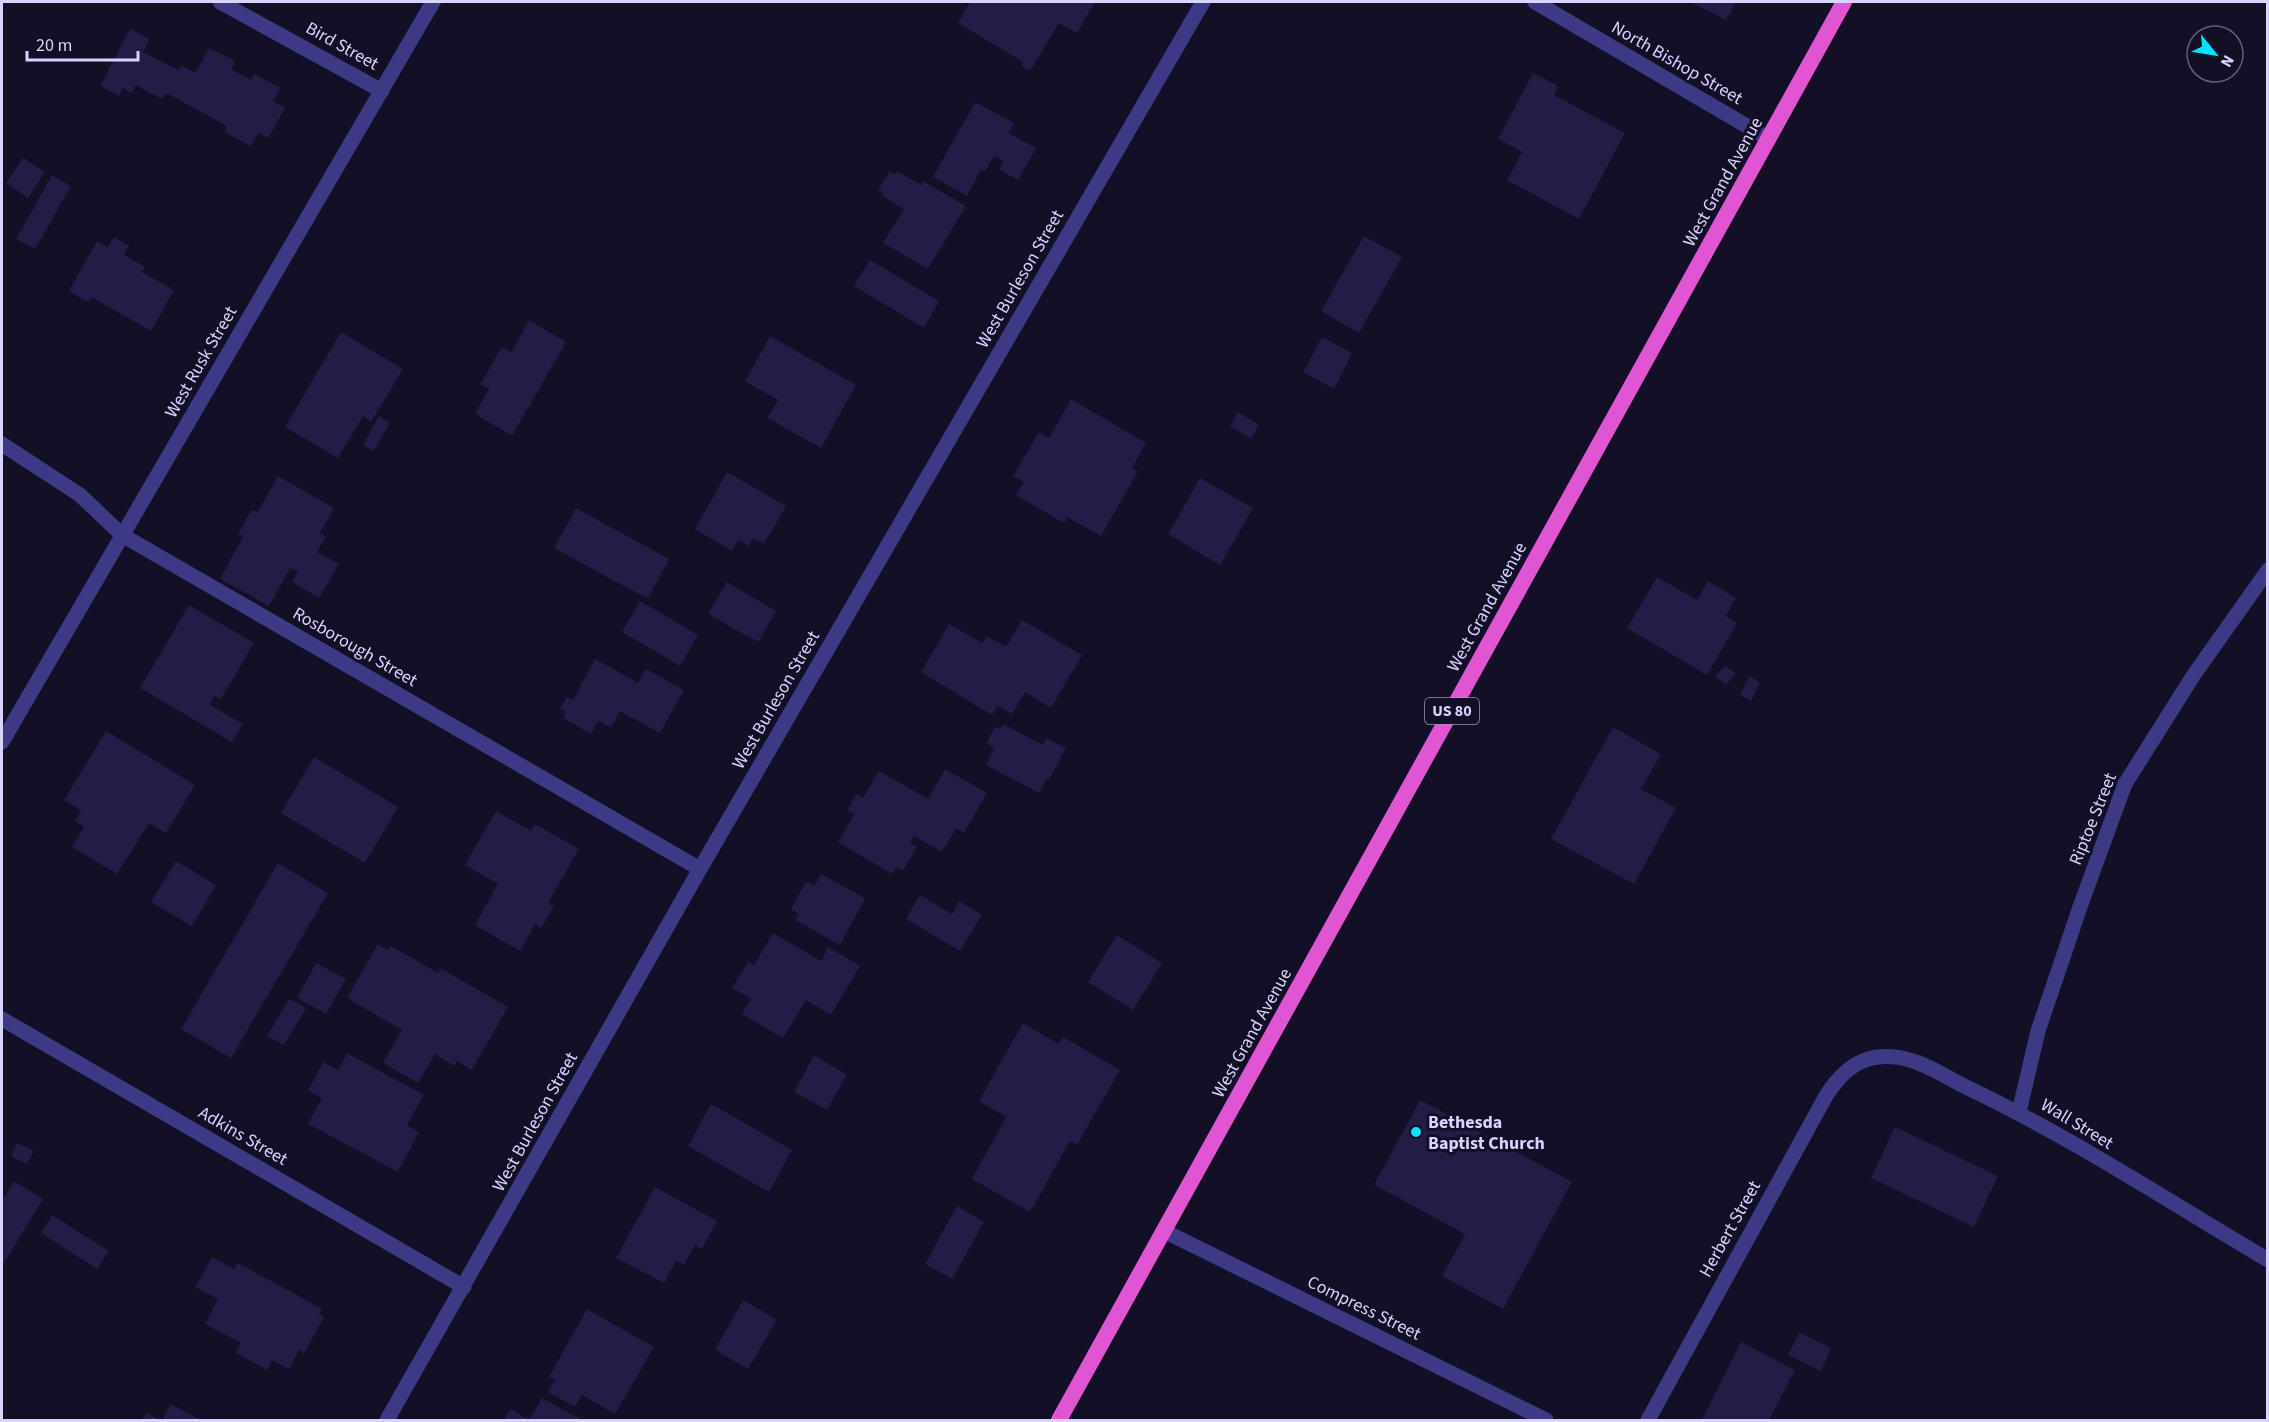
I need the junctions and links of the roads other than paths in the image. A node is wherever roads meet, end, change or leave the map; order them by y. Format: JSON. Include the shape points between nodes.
{"nodes":[{"id":1,"x":220,"y":2,"type":"edge"},
{"id":2,"x":433,"y":2,"type":"edge"},
{"id":3,"x":1203,"y":2,"type":"edge"},
{"id":4,"x":1535,"y":2,"type":"edge"},
{"id":5,"x":1844,"y":2,"type":"edge"},
{"id":6,"x":382,"y":91,"type":"junction"},
{"id":7,"x":1769,"y":139,"type":"junction"},
{"id":8,"x":2,"y":444,"type":"edge"},
{"id":9,"x":122,"y":535,"type":"junction"},
{"id":10,"x":2268,"y":570,"type":"edge"},
{"id":11,"x":2,"y":742,"type":"edge"},
{"id":12,"x":700,"y":869,"type":"junction"},
{"id":13,"x":2,"y":1019,"type":"edge"},
{"id":14,"x":1855,"y":1064,"type":"joint"},
{"id":15,"x":2019,"y":1112,"type":"junction"},
{"id":16,"x":1164,"y":1231,"type":"junction"},
{"id":17,"x":2268,"y":1260,"type":"edge"},
{"id":18,"x":464,"y":1287,"type":"junction"},
{"id":19,"x":387,"y":1420,"type":"edge"},
{"id":20,"x":1059,"y":1420,"type":"edge"},
{"id":21,"x":1546,"y":1420,"type":"edge"},
{"id":22,"x":1648,"y":1420,"type":"edge"}],
"edges":[{"from":1,"to":6,"type":"street","name":"Bird Street"},
{"from":2,"to":6,"type":"street","name":"West Rusk Street"},
{"from":3,"to":12,"type":"street","name":"West Burleson Street"},
{"from":4,"to":7,"type":"street","name":"North Bishop Street"},
{"from":5,"to":7,"type":"highway","name":"West Grand Avenue","number":"US 80"},
{"from":6,"to":9,"type":"street","name":"West Rusk Street"},
{"from":7,"to":16,"type":"highway","name":"West Grand Avenue","number":"US 80"},
{"from":8,"to":9,"type":"street","name":"Rosborough Street","via":[[80,495]]},
{"from":9,"to":11,"type":"street","name":"West Rusk Street"},
{"from":9,"to":12,"type":"street","name":"Rosborough Street"},
{"from":10,"to":15,"type":"street","name":"Riptoe Street","via":[[2193,676],[2125,784],[2038,1031]]},
{"from":12,"to":18,"type":"street","name":"West Burleson Street"},
{"from":13,"to":18,"type":"street","name":"Adkins Street"},
{"from":14,"to":15,"type":"street","name":"Wall Street","via":[[1875,1057],[1896,1057]]},
{"from":14,"to":22,"type":"street","name":"Herbert Street","via":[[1839,1076],[1827,1094]]},
{"from":15,"to":17,"type":"street","name":"Wall Street"},
{"from":16,"to":20,"type":"highway","name":"West Grand Avenue","number":"US 80"},
{"from":16,"to":21,"type":"street","name":"Compress Street"},
{"from":18,"to":19,"type":"street","name":"West Burleson Street"}]}
